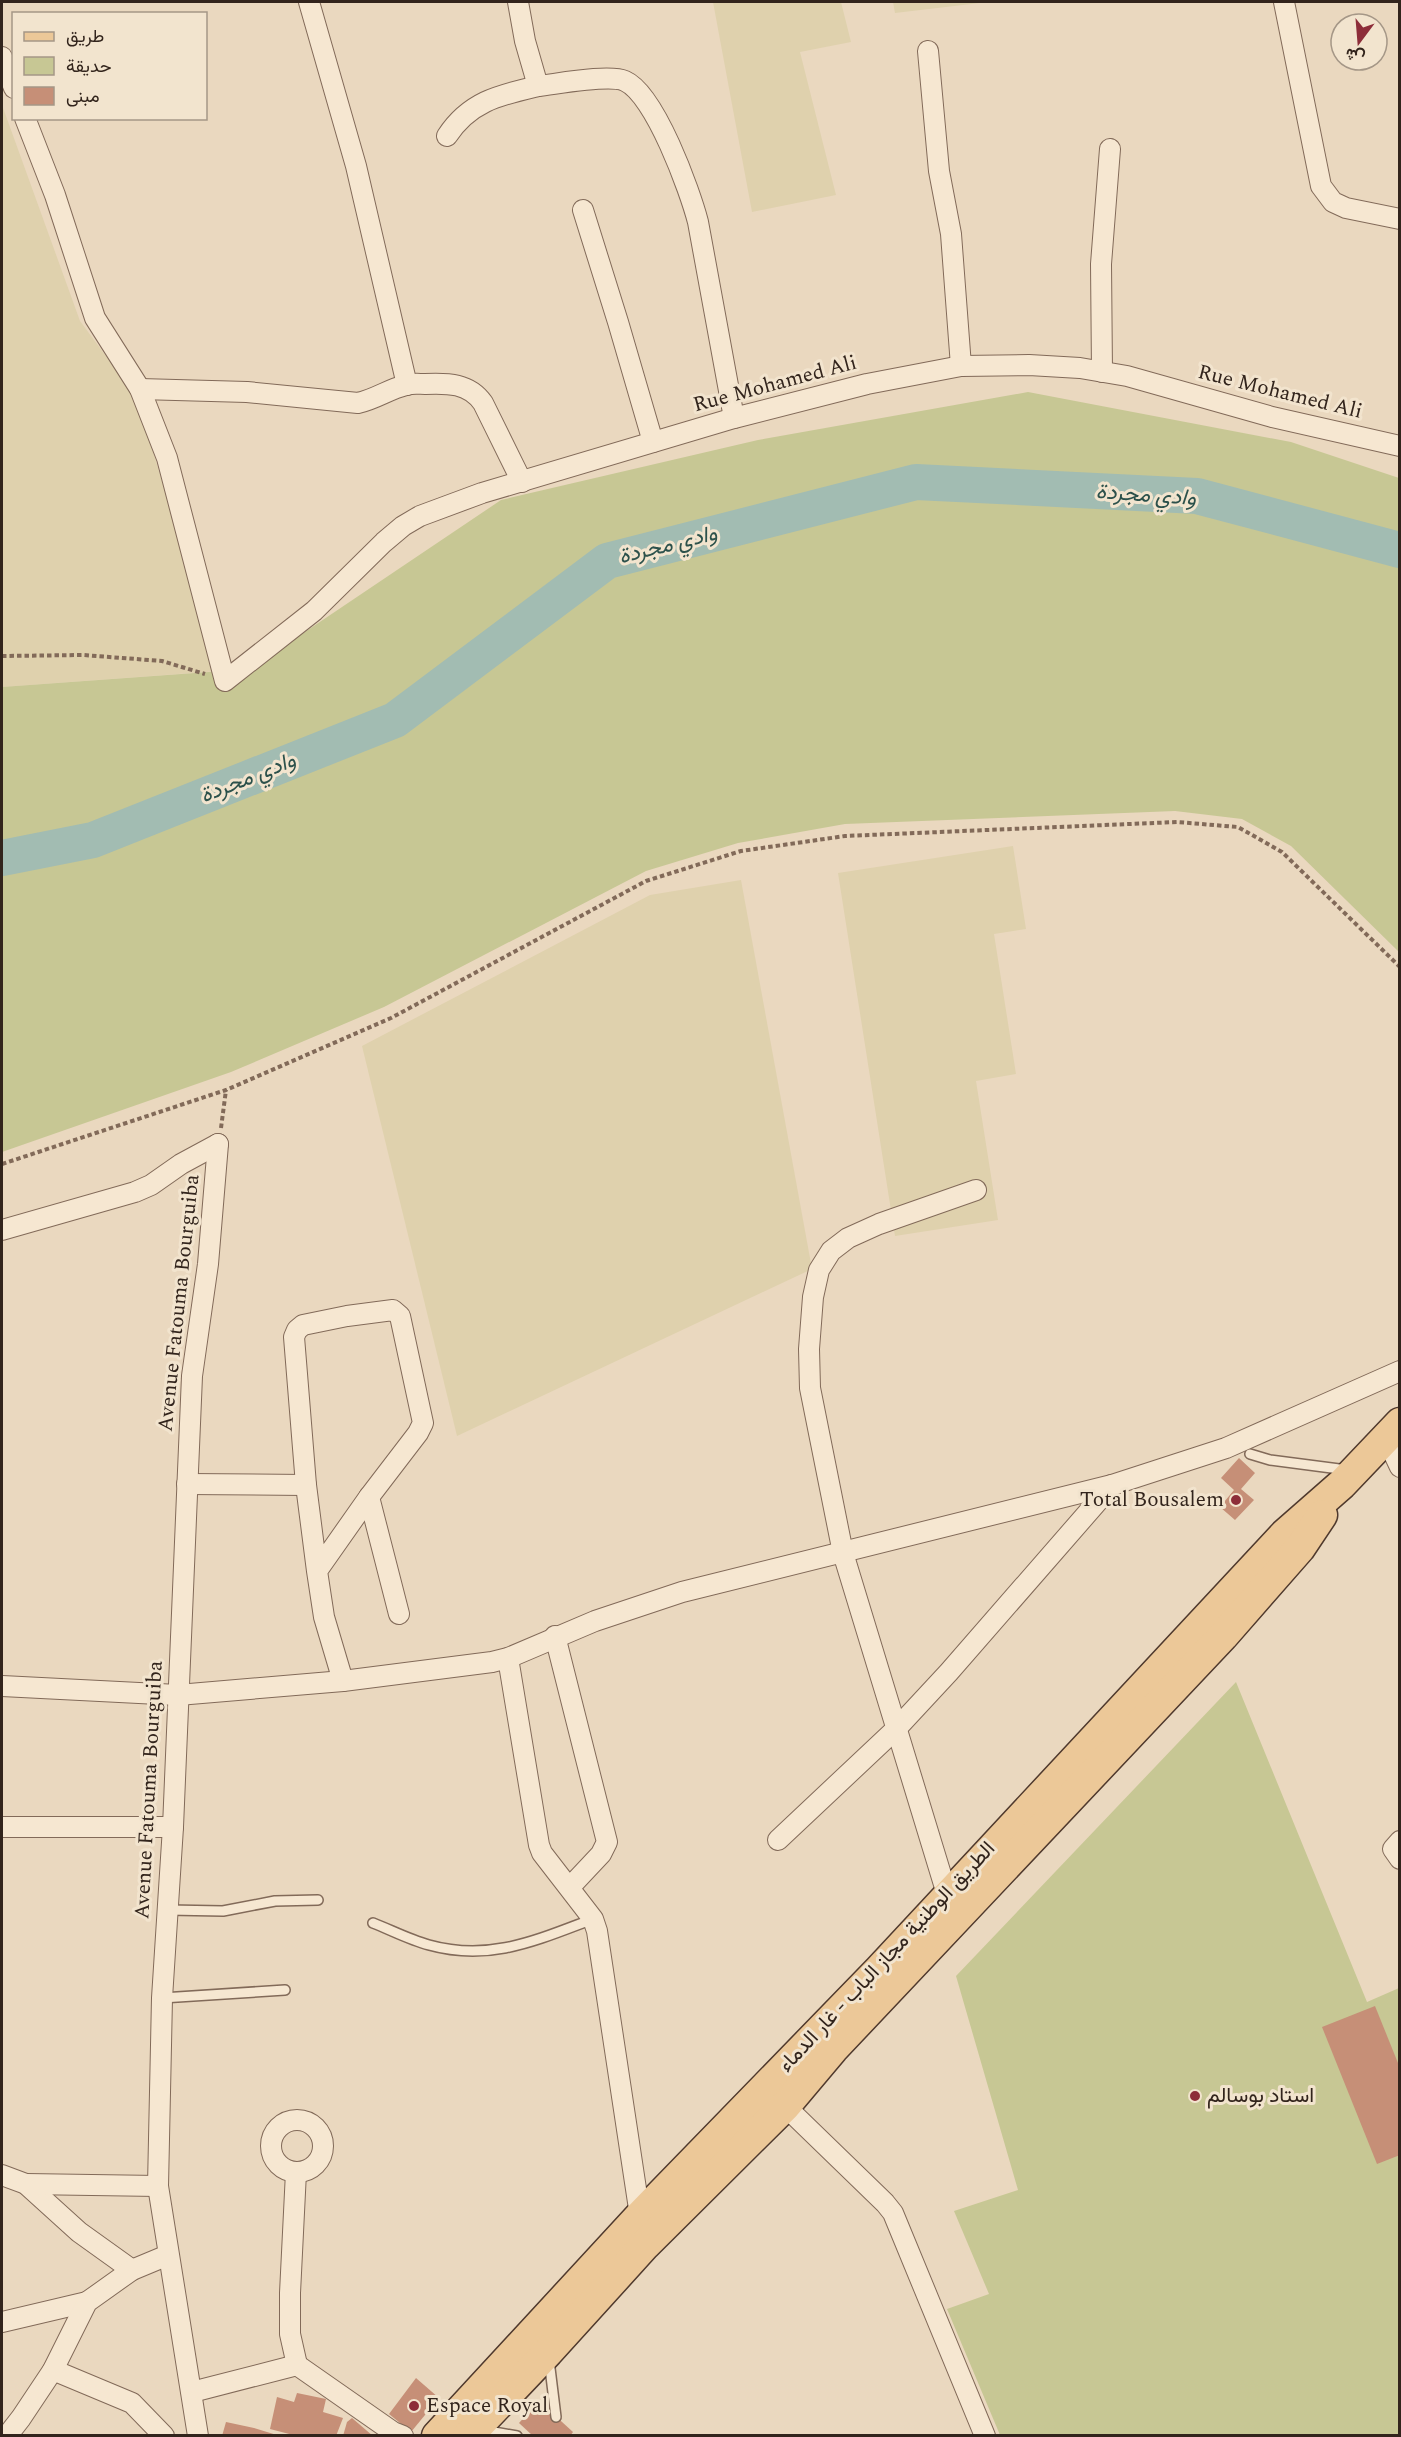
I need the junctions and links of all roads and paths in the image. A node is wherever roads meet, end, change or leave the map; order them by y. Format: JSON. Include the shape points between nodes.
{"nodes":[{"id":1,"x":309,"y":2,"type":"edge"},
{"id":2,"x":518,"y":2,"type":"edge"},
{"id":3,"x":1284,"y":2,"type":"edge"},
{"id":4,"x":928,"y":51,"type":"dead end"},
{"id":5,"x":2,"y":57,"type":"edge"},
{"id":6,"x":12,"y":83,"type":"edge"},
{"id":7,"x":538,"y":86,"type":"junction"},
{"id":8,"x":26,"y":120,"type":"edge"},
{"id":9,"x":447,"y":136,"type":"dead end"},
{"id":10,"x":1110,"y":149,"type":"dead end"},
{"id":11,"x":583,"y":210,"type":"dead end"},
{"id":12,"x":1400,"y":219,"type":"edge"},
{"id":13,"x":961,"y":366,"type":"junction"},
{"id":14,"x":1102,"y":372,"type":"junction"},
{"id":15,"x":407,"y":384,"type":"junction"},
{"id":16,"x":140,"y":389,"type":"junction"},
{"id":17,"x":734,"y":418,"type":"junction"},
{"id":18,"x":652,"y":442,"type":"junction"},
{"id":19,"x":1400,"y":446,"type":"edge"},
{"id":20,"x":522,"y":482,"type":"junction"},
{"id":21,"x":2,"y":656,"type":"edge"},
{"id":22,"x":225,"y":681,"type":"junction"},
{"id":23,"x":1400,"y":967,"type":"edge"},
{"id":24,"x":226,"y":1090,"type":"junction"},
{"id":25,"x":218,"y":1144,"type":"junction"},
{"id":26,"x":2,"y":1164,"type":"edge"},
{"id":27,"x":976,"y":1190,"type":"dead end"},
{"id":28,"x":2,"y":1230,"type":"edge"},
{"id":29,"x":1400,"y":1371,"type":"edge"},
{"id":30,"x":1393,"y":1430,"type":"edge"},
{"id":31,"x":1250,"y":1454,"type":"dead end"},
{"id":32,"x":1400,"y":1467,"type":"edge"},
{"id":33,"x":1349,"y":1477,"type":"junction"},
{"id":34,"x":187,"y":1484,"type":"junction"},
{"id":35,"x":306,"y":1485,"type":"junction"},
{"id":36,"x":1112,"y":1485,"type":"junction"},
{"id":37,"x":369,"y":1497,"type":"junction"},
{"id":38,"x":843,"y":1553,"type":"junction"},
{"id":39,"x":316,"y":1571,"type":"junction"},
{"id":40,"x":399,"y":1614,"type":"dead end"},
{"id":41,"x":555,"y":1636,"type":"junction"},
{"id":42,"x":508,"y":1658,"type":"junction"},
{"id":43,"x":343,"y":1681,"type":"junction"},
{"id":44,"x":2,"y":1686,"type":"edge"},
{"id":45,"x":178,"y":1695,"type":"junction"},
{"id":46,"x":897,"y":1728,"type":"junction"},
{"id":47,"x":2,"y":1827,"type":"edge"},
{"id":48,"x":173,"y":1827,"type":"junction"},
{"id":49,"x":778,"y":1840,"type":"dead end"},
{"id":50,"x":1400,"y":1841,"type":"edge"},
{"id":51,"x":1400,"y":1859,"type":"edge"},
{"id":52,"x":570,"y":1887,"type":"junction"},
{"id":53,"x":318,"y":1900,"type":"dead end"},
{"id":54,"x":951,"y":1907,"type":"junction"},
{"id":55,"x":168,"y":1910,"type":"junction"},
{"id":56,"x":593,"y":1919,"type":"junction"},
{"id":57,"x":373,"y":1923,"type":"dead end"},
{"id":58,"x":285,"y":1990,"type":"dead end"},
{"id":59,"x":162,"y":1998,"type":"junction"},
{"id":60,"x":824,"y":2041,"type":"junction"},
{"id":61,"x":785,"y":2106,"type":"junction"},
{"id":62,"x":296,"y":2172,"type":"dead end"},
{"id":63,"x":2,"y":2175,"type":"edge"},
{"id":64,"x":26,"y":2184,"type":"junction"},
{"id":65,"x":158,"y":2186,"type":"junction"},
{"id":66,"x":642,"y":2231,"type":"junction"},
{"id":67,"x":168,"y":2255,"type":"junction"},
{"id":68,"x":132,"y":2270,"type":"junction"},
{"id":69,"x":87,"y":2302,"type":"junction"},
{"id":70,"x":2,"y":2322,"type":"edge"},
{"id":71,"x":545,"y":2337,"type":"junction"},
{"id":72,"x":297,"y":2366,"type":"junction"},
{"id":73,"x":53,"y":2370,"type":"junction"},
{"id":74,"x":192,"y":2392,"type":"junction"},
{"id":75,"x":556,"y":2417,"type":"dead end"},
{"id":76,"x":458,"y":2429,"type":"edge"},
{"id":77,"x":397,"y":2434,"type":"edge"},
{"id":78,"x":7,"y":2436,"type":"edge"},
{"id":79,"x":164,"y":2436,"type":"edge"},
{"id":80,"x":198,"y":2436,"type":"edge"},
{"id":81,"x":517,"y":2436,"type":"edge"},
{"id":82,"x":985,"y":2436,"type":"edge"}],
"edges":[{"from":1,"to":15,"type":"street","via":[[356,166]]},
{"from":2,"to":7,"type":"street"},
{"from":3,"to":12,"type":"street","via":[[1321,186],[1333,202],[1347,208]]},
{"from":4,"to":13,"type":"street","via":[[939,171],[951,234]]},
{"from":5,"to":6,"type":"street"},
{"from":7,"to":9,"type":"street","via":[[497,96],[472,109]]},
{"from":7,"to":17,"type":"street","via":[[608,78],[624,80],[638,90],[648,105],[691,195]]},
{"from":8,"to":16,"type":"street","via":[[95,318]]},
{"from":10,"to":14,"type":"street","via":[[1101,264]]},
{"from":11,"to":18,"type":"street"},
{"from":13,"to":14,"type":"street","name":"Rue Mohamed Ali","via":[[1029,365]]},
{"from":13,"to":17,"type":"street","name":"Rue Mohamed Ali","via":[[867,384]]},
{"from":14,"to":19,"type":"street","name":"Rue Mohamed Ali"},
{"from":15,"to":16,"type":"street","via":[[358,403],[247,392]]},
{"from":15,"to":20,"type":"street","via":[[442,383],[477,393]]},
{"from":16,"to":22,"type":"street","via":[[167,458]]},
{"from":17,"to":18,"type":"street","name":"Rue Mohamed Ali"},
{"from":18,"to":20,"type":"street","name":"Rue Mohamed Ali"},
{"from":20,"to":22,"type":"street","name":"Rue Mohamed Ali","via":[[482,493],[403,526],[315,611]]},
{"from":21,"to":22,"type":"path","via":[[83,655],[162,661]]},
{"from":23,"to":24,"type":"path","via":[[1282,852],[1238,827],[1177,822],[845,836],[741,851],[646,881],[391,1018]]},
{"from":24,"to":25,"type":"path"},
{"from":24,"to":26,"type":"path"},
{"from":25,"to":28,"type":"street","via":[[135,1192]]},
{"from":25,"to":34,"type":"street","name":"Avenue Fatouma Bourguiba","via":[[208,1264],[192,1376]]},
{"from":27,"to":38,"type":"street","via":[[848,1238],[831,1251],[819,1270],[809,1339],[810,1388]]},
{"from":29,"to":36,"type":"street","via":[[1226,1448]]},
{"from":30,"to":32,"type":"street"},
{"from":30,"to":33,"type":"main road","name":"الطريق الوطنية مجاز الباب - غار الدماء"},
{"from":31,"to":33,"type":"lane"},
{"from":33,"to":54,"type":"main road","name":"الطريق الوطنية مجاز الباب - غار الدماء","via":[[1300,1548],[1179,1664]]},
{"from":34,"to":35,"type":"street"},
{"from":34,"to":45,"type":"street","name":"Avenue Fatouma Bourguiba"},
{"from":35,"to":37,"type":"street","via":[[293,1345],[297,1330],[303,1325],[393,1310],[400,1316],[423,1423]]},
{"from":35,"to":39,"type":"street"},
{"from":36,"to":38,"type":"street"},
{"from":36,"to":46,"type":"street"},
{"from":37,"to":39,"type":"street"},
{"from":37,"to":40,"type":"street"},
{"from":38,"to":41,"type":"street","via":[[682,1592]]},
{"from":38,"to":46,"type":"street"},
{"from":39,"to":43,"type":"street","via":[[324,1617]]},
{"from":41,"to":42,"type":"street"},
{"from":41,"to":52,"type":"street","via":[[607,1842]]},
{"from":42,"to":43,"type":"street"},
{"from":42,"to":52,"type":"street","via":[[539,1845]]},
{"from":43,"to":45,"type":"street"},
{"from":44,"to":45,"type":"street"},
{"from":45,"to":48,"type":"street","name":"Avenue Fatouma Bourguiba"},
{"from":46,"to":49,"type":"street"},
{"from":46,"to":54,"type":"street"},
{"from":47,"to":48,"type":"street"},
{"from":48,"to":55,"type":"street","name":"Avenue Fatouma Bourguiba"},
{"from":50,"to":51,"type":"street","via":[[1393,1849]]},
{"from":52,"to":56,"type":"street"},
{"from":53,"to":55,"type":"lane","via":[[275,1901],[223,1911]]},
{"from":54,"to":60,"type":"main road","name":"الطريق الوطنية مجاز الباب - غار الدماء"},
{"from":55,"to":59,"type":"street","name":"Avenue Fatouma Bourguiba"},
{"from":56,"to":57,"type":"lane","via":[[522,1946],[492,1952],[429,1945]]},
{"from":56,"to":66,"type":"street"},
{"from":58,"to":59,"type":"lane"},
{"from":59,"to":65,"type":"street","name":"Avenue Fatouma Bourguiba"},
{"from":60,"to":61,"type":"main road","name":"الطريق الوطنية مجاز الباب - غار الدماء"},
{"from":60,"to":66,"type":"main road","name":"الطريق الوطنية مجاز الباب - غار الدماء"},
{"from":61,"to":66,"type":"main road","name":"الطريق الوطنية مجاز الباب - غار الدماء"},
{"from":61,"to":82,"type":"street","via":[[893,2213]]},
{"from":62,"to":72,"type":"street","via":[[290,2334]]},
{"from":63,"to":64,"type":"street"},
{"from":64,"to":65,"type":"street"},
{"from":64,"to":68,"type":"street","via":[[79,2232]]},
{"from":65,"to":67,"type":"street","name":"Avenue Fatouma Bourguiba"},
{"from":66,"to":71,"type":"main road","name":"الطريق الوطنية مجاز الباب - غار الدماء"},
{"from":67,"to":68,"type":"street"},
{"from":67,"to":74,"type":"street","name":"Avenue Fatouma Bourguiba"},
{"from":68,"to":69,"type":"street"},
{"from":69,"to":70,"type":"street"},
{"from":69,"to":73,"type":"street"},
{"from":71,"to":75,"type":"lane"},
{"from":71,"to":76,"type":"main road","name":"الطريق الوطنية مجاز الباب - غار الدماء"},
{"from":72,"to":74,"type":"street"},
{"from":72,"to":77,"type":"street"},
{"from":73,"to":78,"type":"street"},
{"from":73,"to":79,"type":"street","via":[[132,2403]]},
{"from":74,"to":80,"type":"street","name":"Avenue Fatouma Bourguiba"},
{"from":76,"to":81,"type":"lane"}]}
